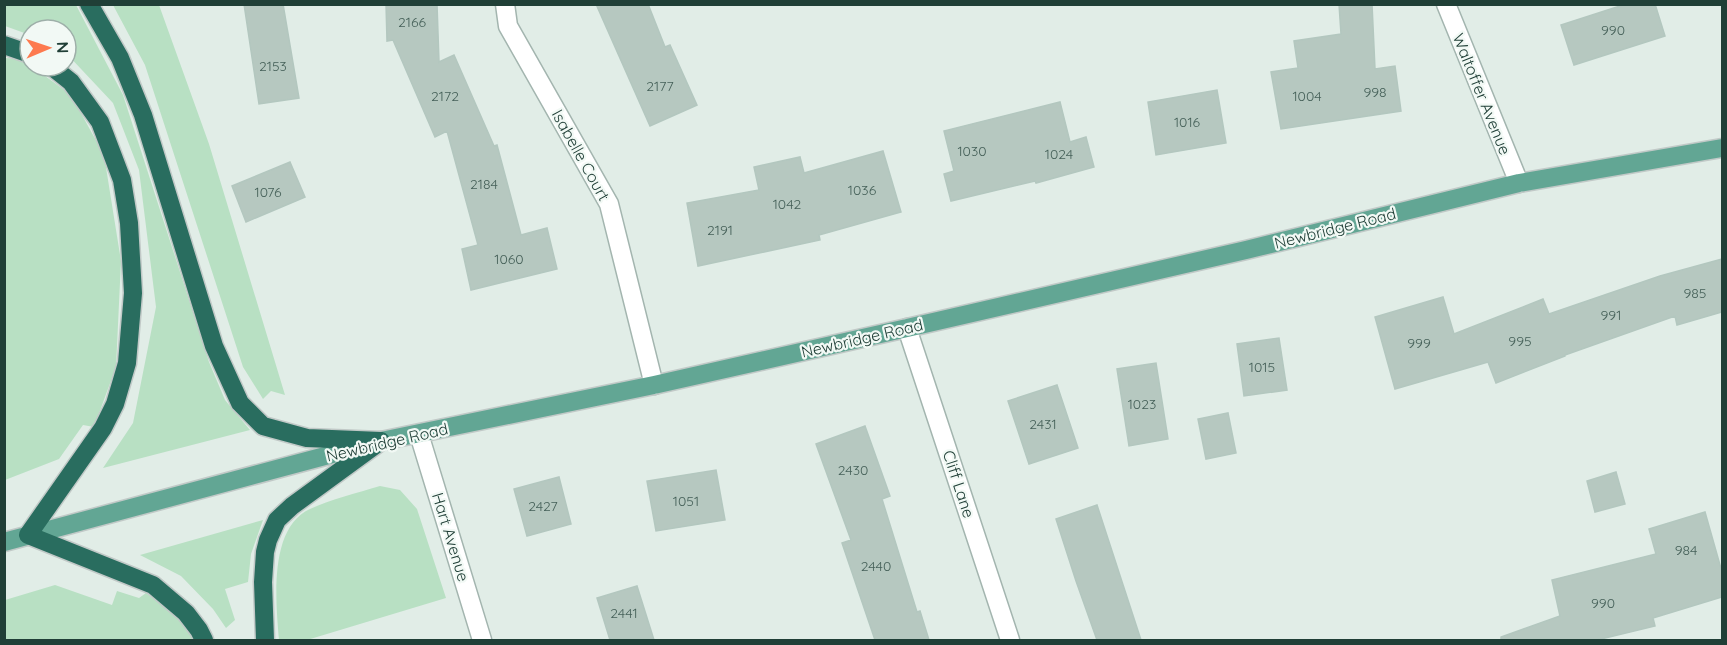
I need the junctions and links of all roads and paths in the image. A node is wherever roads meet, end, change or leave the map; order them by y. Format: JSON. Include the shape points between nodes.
{"nodes":[{"id":1,"x":89,"y":4,"type":"edge"},
{"id":2,"x":506,"y":4,"type":"edge"},
{"id":3,"x":1446,"y":4,"type":"edge"},
{"id":4,"x":66,"y":78,"type":"edge"},
{"id":5,"x":1722,"y":148,"type":"edge"},
{"id":6,"x":1519,"y":183,"type":"junction"},
{"id":7,"x":907,"y":328,"type":"junction"},
{"id":8,"x":654,"y":385,"type":"junction"},
{"id":9,"x":419,"y":434,"type":"junction"},
{"id":10,"x":381,"y":441,"type":"junction"},
{"id":11,"x":28,"y":535,"type":"junction"},
{"id":12,"x":4,"y":542,"type":"edge"},
{"id":13,"x":204,"y":640,"type":"edge"},
{"id":14,"x":265,"y":640,"type":"edge"},
{"id":15,"x":482,"y":640,"type":"edge"},
{"id":16,"x":1010,"y":640,"type":"edge"}],
"edges":[{"from":1,"to":10,"type":"highway","via":[[120,58],[143,115],[214,346],[240,403],[263,426],[307,438]]},
{"from":2,"to":8,"type":"street","name":"Isabelle Court","via":[[508,26],[609,204]]},
{"from":3,"to":6,"type":"street","name":"Waltoffer Avenue"},
{"from":4,"to":11,"type":"highway","via":[[100,122],[122,180],[133,293],[127,363],[115,404],[99,434]]},
{"from":5,"to":6,"type":"main road","name":"Newbridge Road"},
{"from":6,"to":7,"type":"main road","name":"Newbridge Road"},
{"from":7,"to":8,"type":"main road","name":"Newbridge Road"},
{"from":7,"to":16,"type":"street","name":"Cliff Lane"},
{"from":8,"to":9,"type":"main road","name":"Newbridge Road"},
{"from":9,"to":10,"type":"main road","name":"Newbridge Road"},
{"from":9,"to":15,"type":"street","name":"Hart Avenue"},
{"from":10,"to":11,"type":"main road","name":"Newbridge Road"},
{"from":10,"to":14,"type":"highway","via":[[278,520],[264,560]]},
{"from":11,"to":12,"type":"main road","name":"Newbridge Road"},
{"from":11,"to":13,"type":"highway","via":[[153,585],[186,613]]}]}
